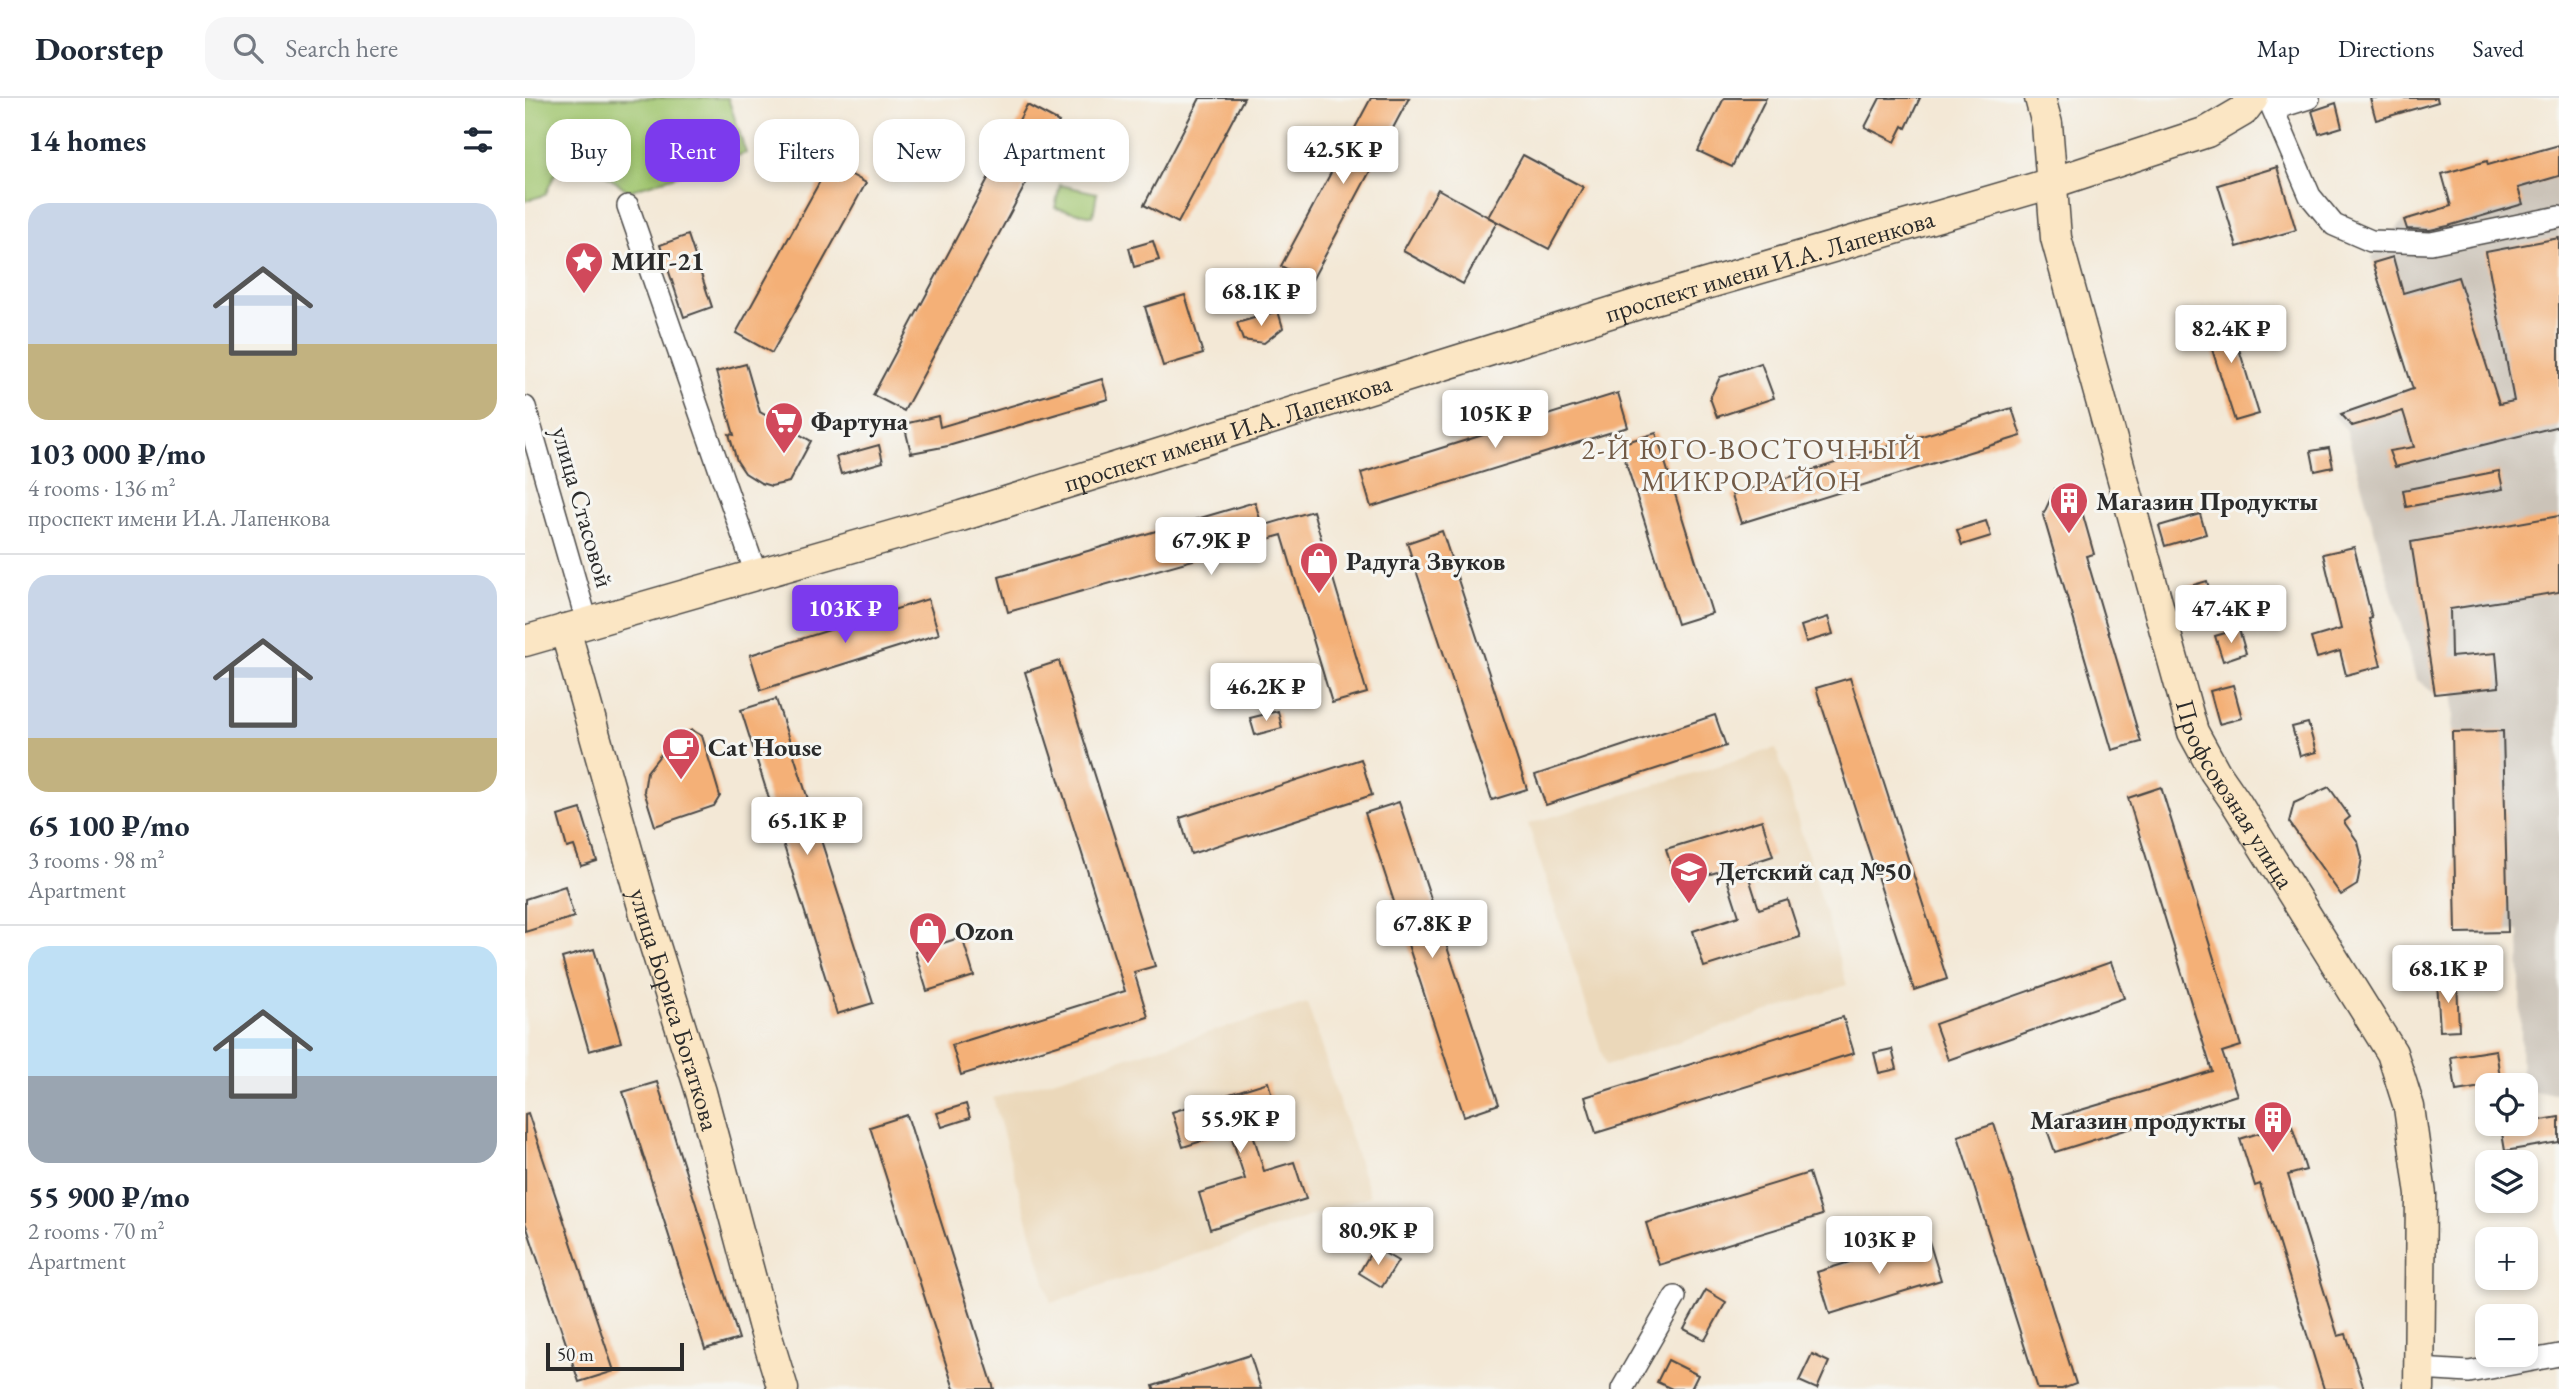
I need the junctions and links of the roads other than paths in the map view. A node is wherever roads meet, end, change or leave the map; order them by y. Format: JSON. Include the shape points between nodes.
{"nodes":[{"id":1,"x":2040,"y":98,"type":"edge"},
{"id":2,"x":2309,"y":98,"type":"edge"},
{"id":3,"x":2265,"y":102,"type":"edge"},
{"id":4,"x":2052,"y":183,"type":"junction"},
{"id":5,"x":628,"y":206,"type":"dead end"},
{"id":6,"x":2559,"y":217,"type":"edge"},
{"id":7,"x":525,"y":407,"type":"edge"},
{"id":8,"x":756,"y":574,"type":"junction"},
{"id":9,"x":576,"y":626,"type":"junction"},
{"id":10,"x":525,"y":641,"type":"edge"},
{"id":11,"x":1675,"y":1297,"type":"dead end"},
{"id":12,"x":2559,"y":1355,"type":"edge"},
{"id":13,"x":2419,"y":1379,"type":"edge"},
{"id":14,"x":783,"y":1389,"type":"edge"},
{"id":15,"x":1622,"y":1389,"type":"edge"}],
"edges":[{"from":1,"to":4,"type":"main road","name":"Профсоюзная улица"},
{"from":2,"to":3,"type":"street"},
{"from":3,"to":4,"type":"main road","name":"проспект имени И.А. Лапенкова","via":[[2207,132]]},
{"from":3,"to":6,"type":"street","via":[[2310,196],[2334,225],[2371,241],[2431,243]]},
{"from":4,"to":8,"type":"main road","name":"проспект имени И.А. Лапенкова","via":[[1638,304],[974,512]]},
{"from":4,"to":13,"type":"main road","name":"Профсоюзная улица","via":[[2056,238],[2193,732],[2392,1053],[2409,1107],[2421,1195]]},
{"from":5,"to":8,"type":"street"},
{"from":7,"to":9,"type":"street","name":"улица Стасовой"},
{"from":8,"to":9,"type":"main road","name":"проспект имени И.А. Лапенкова"},
{"from":9,"to":10,"type":"main road","name":"проспект имени И.А. Лапенкова"},
{"from":9,"to":14,"type":"main road","name":"улица Бориса Богаткова","via":[[645,914],[701,1092]]},
{"from":11,"to":15,"type":"street"},
{"from":12,"to":13,"type":"street"}]}
